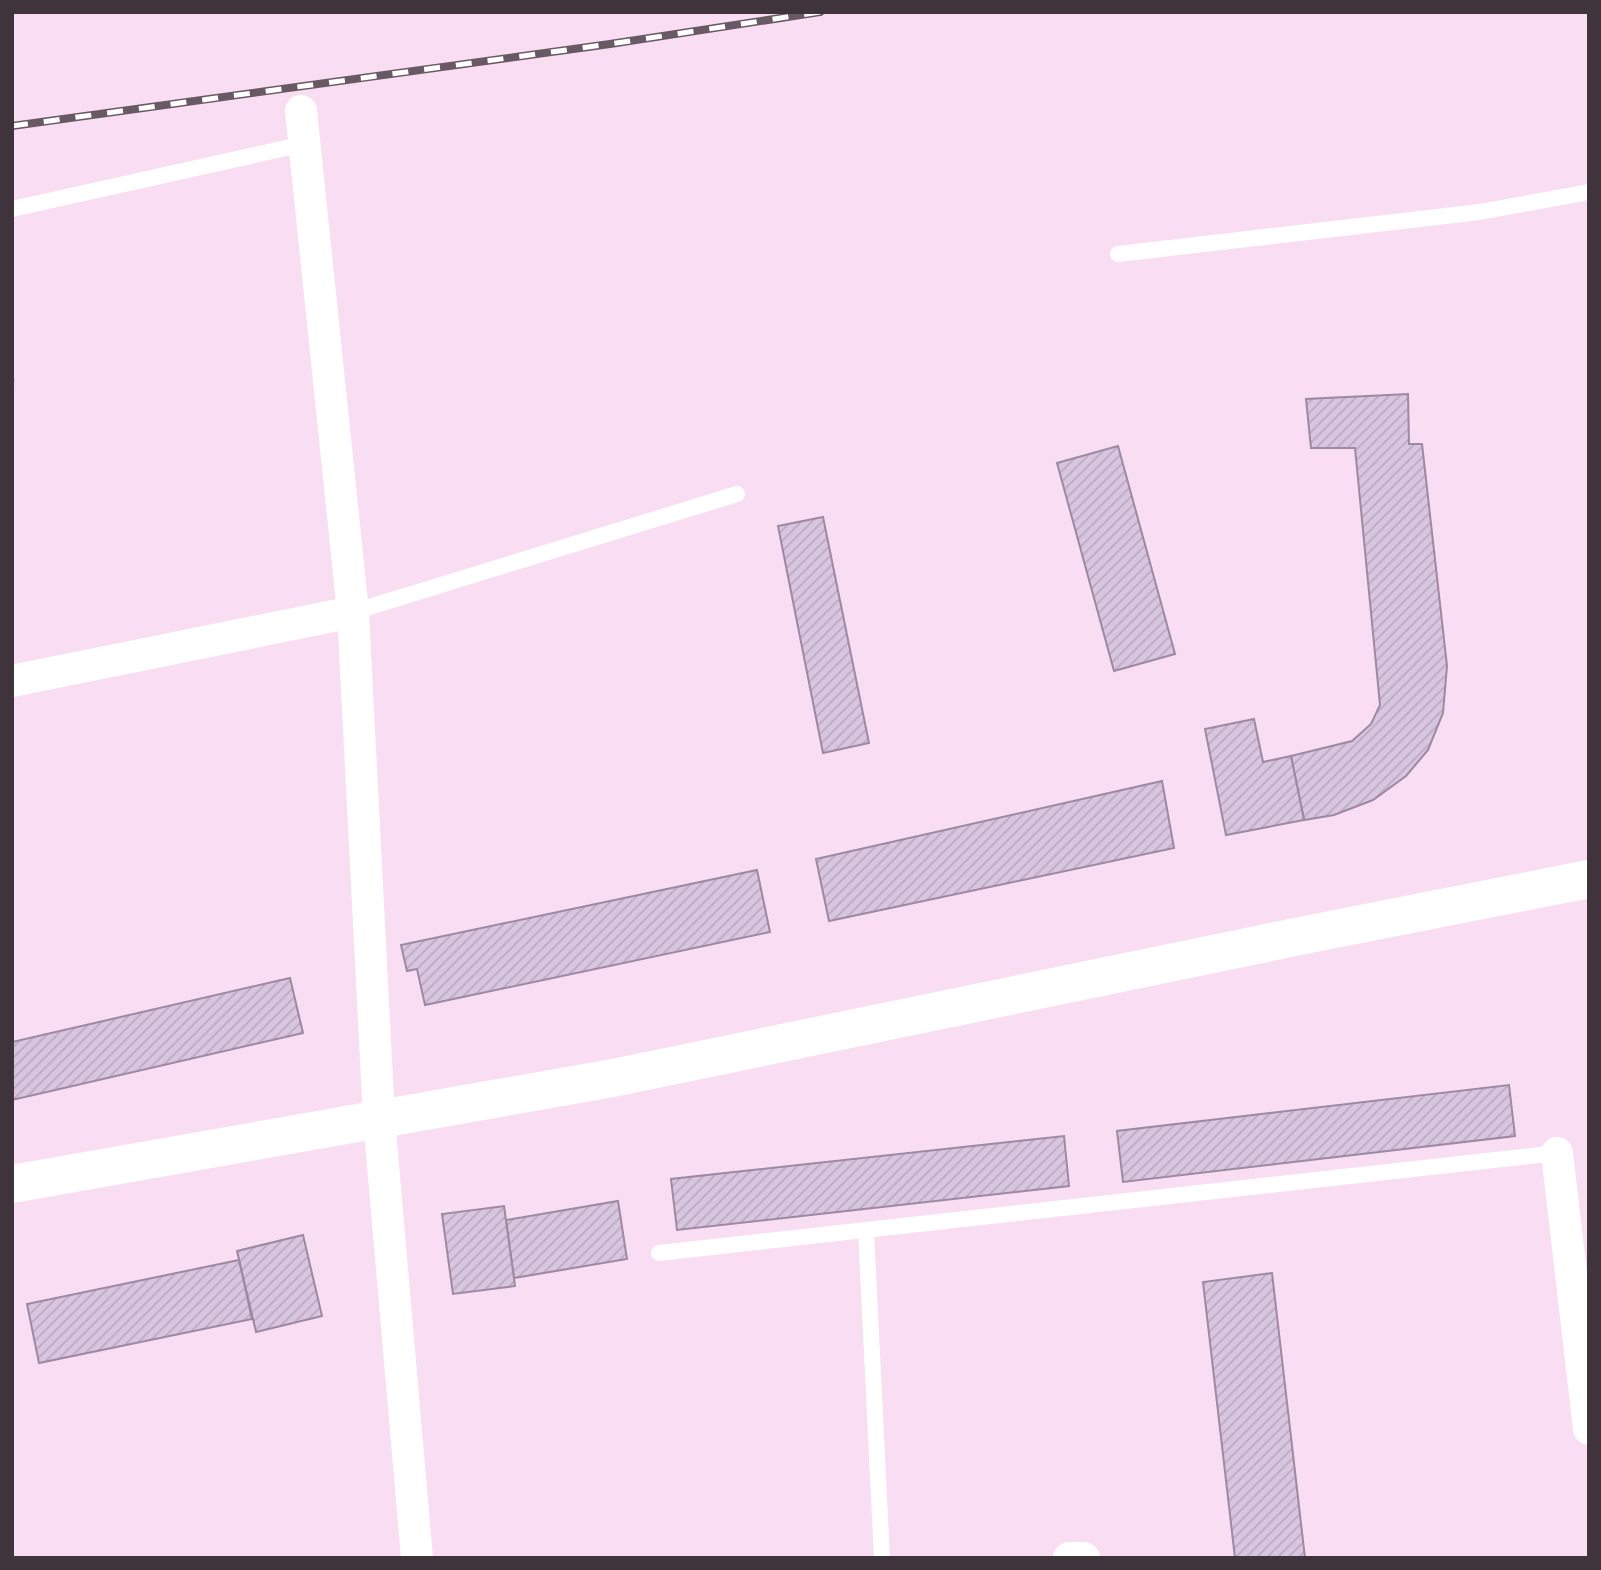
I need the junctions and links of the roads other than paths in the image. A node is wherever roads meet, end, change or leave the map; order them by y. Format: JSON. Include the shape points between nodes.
{"nodes":[{"id":1,"x":301,"y":111,"type":"dead end"},
{"id":2,"x":304,"y":144,"type":"junction"},
{"id":3,"x":1589,"y":192,"type":"edge"},
{"id":4,"x":12,"y":209,"type":"edge"},
{"id":5,"x":1118,"y":254,"type":"dead end"},
{"id":6,"x":737,"y":494,"type":"dead end"},
{"id":7,"x":353,"y":612,"type":"junction"},
{"id":8,"x":12,"y":681,"type":"edge"},
{"id":9,"x":1589,"y":878,"type":"edge"},
{"id":10,"x":379,"y":1119,"type":"junction"},
{"id":11,"x":1557,"y":1153,"type":"joint"},
{"id":12,"x":12,"y":1184,"type":"edge"},
{"id":13,"x":866,"y":1231,"type":"junction"},
{"id":14,"x":659,"y":1253,"type":"dead end"},
{"id":15,"x":1589,"y":1430,"type":"edge"},
{"id":16,"x":417,"y":1558,"type":"edge"},
{"id":17,"x":882,"y":1558,"type":"edge"},
{"id":18,"x":1069,"y":1558,"type":"edge"},
{"id":19,"x":1084,"y":1558,"type":"edge"}],
"edges":[{"from":1,"to":2,"type":"street"},
{"from":2,"to":4,"type":"lane"},
{"from":2,"to":7,"type":"street"},
{"from":3,"to":5,"type":"lane","via":[[1480,212]]},
{"from":6,"to":7,"type":"lane"},
{"from":7,"to":8,"type":"street"},
{"from":7,"to":10,"type":"street"},
{"from":9,"to":10,"type":"main road","via":[[613,1078]]},
{"from":10,"to":12,"type":"main road"},
{"from":10,"to":16,"type":"street"},
{"from":11,"to":13,"type":"lane"},
{"from":11,"to":15,"type":"street"},
{"from":13,"to":14,"type":"lane"},
{"from":13,"to":17,"type":"lane"},
{"from":18,"to":19,"type":"street"}]}
